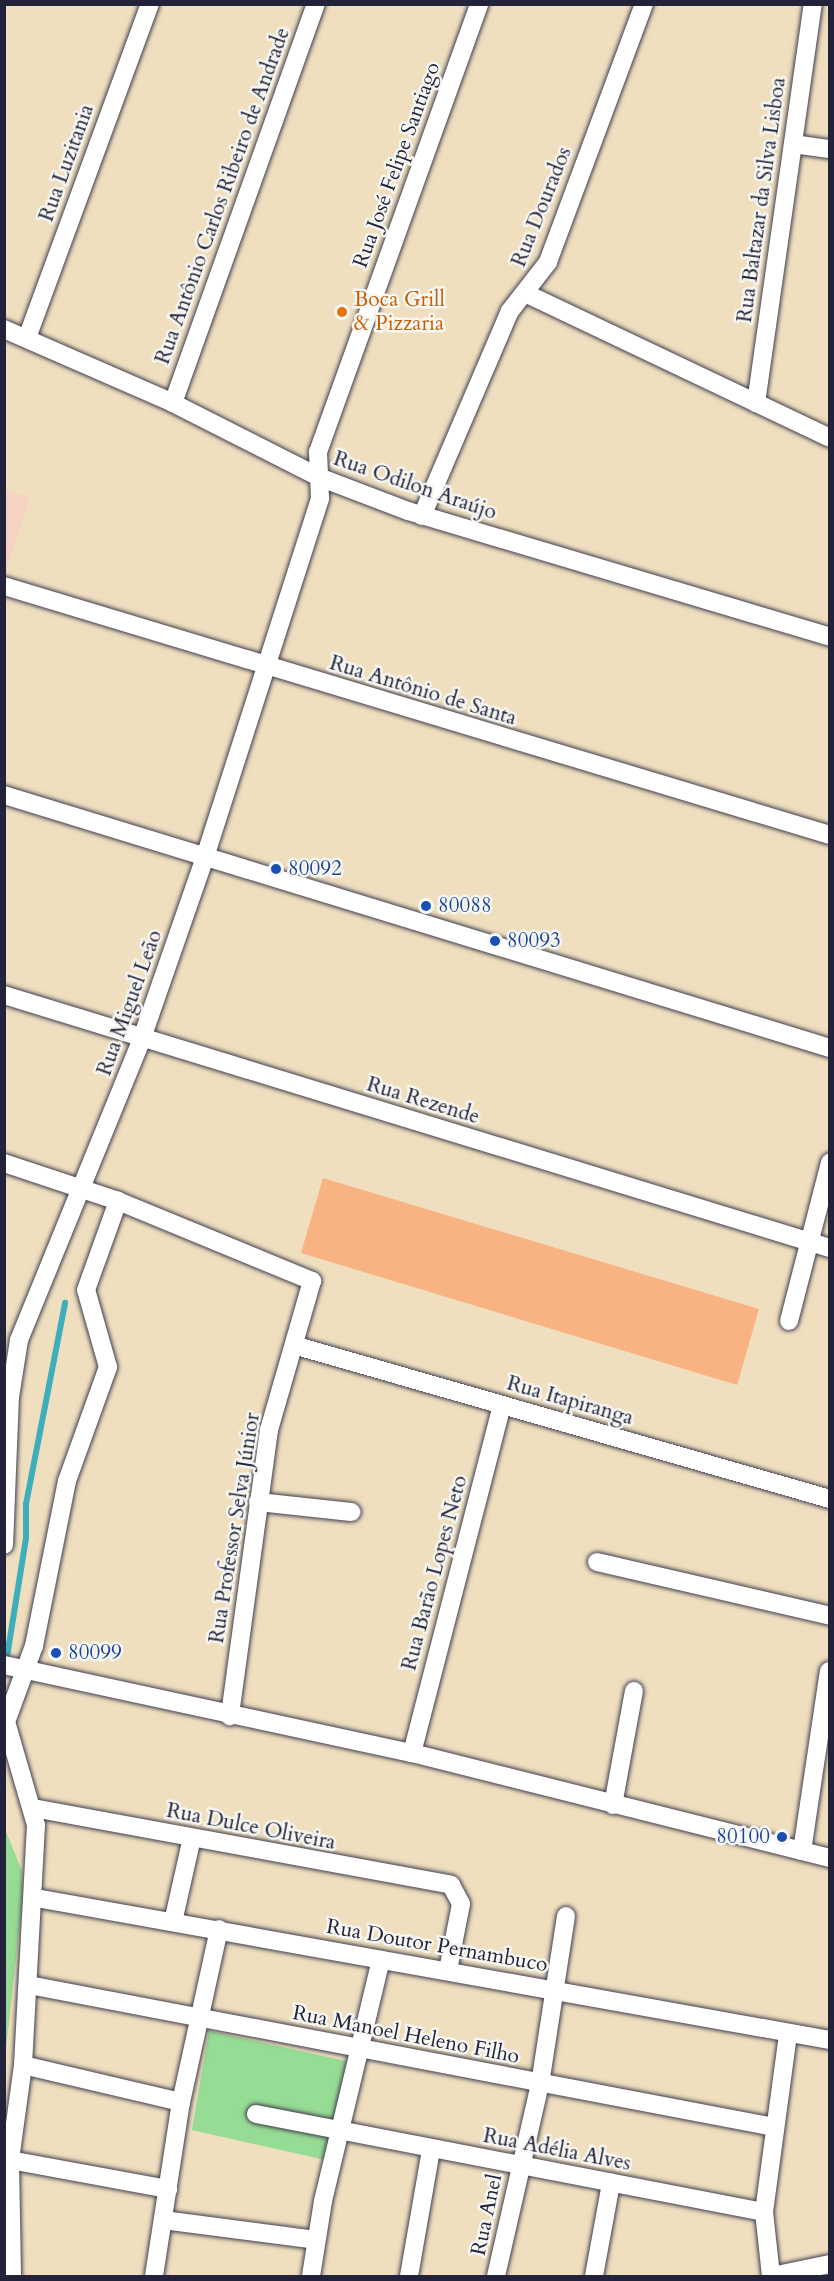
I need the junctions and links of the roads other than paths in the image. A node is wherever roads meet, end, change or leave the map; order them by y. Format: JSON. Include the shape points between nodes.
{"nodes":[{"id":1,"x":150,"y":4,"type":"edge"},
{"id":2,"x":316,"y":4,"type":"edge"},
{"id":3,"x":479,"y":4,"type":"edge"},
{"id":4,"x":644,"y":4,"type":"edge"},
{"id":5,"x":813,"y":4,"type":"edge"},
{"id":6,"x":793,"y":144,"type":"junction"},
{"id":7,"x":830,"y":149,"type":"edge"},
{"id":8,"x":526,"y":294,"type":"junction"},
{"id":9,"x":4,"y":329,"type":"edge"},
{"id":10,"x":27,"y":338,"type":"junction"},
{"id":11,"x":173,"y":403,"type":"junction"},
{"id":12,"x":756,"y":403,"type":"junction"},
{"id":13,"x":830,"y":438,"type":"edge"},
{"id":14,"x":319,"y":477,"type":"junction"},
{"id":15,"x":422,"y":516,"type":"junction"},
{"id":16,"x":4,"y":586,"type":"edge"},
{"id":17,"x":830,"y":637,"type":"edge"},
{"id":18,"x":268,"y":668,"type":"junction"},
{"id":19,"x":4,"y":795,"type":"edge"},
{"id":20,"x":830,"y":835,"type":"edge"},
{"id":21,"x":206,"y":857,"type":"junction"},
{"id":22,"x":4,"y":995,"type":"edge"},
{"id":23,"x":142,"y":1038,"type":"junction"},
{"id":24,"x":830,"y":1048,"type":"edge"},
{"id":25,"x":830,"y":1162,"type":"edge"},
{"id":26,"x":4,"y":1163,"type":"edge"},
{"id":27,"x":84,"y":1188,"type":"junction"},
{"id":28,"x":118,"y":1201,"type":"junction"},
{"id":29,"x":806,"y":1242,"type":"junction"},
{"id":30,"x":830,"y":1248,"type":"edge"},
{"id":31,"x":789,"y":1321,"type":"dead end"},
{"id":32,"x":297,"y":1346,"type":"junction"},
{"id":33,"x":502,"y":1405,"type":"junction"},
{"id":34,"x":7,"y":1420,"type":"edge"},
{"id":35,"x":830,"y":1499,"type":"edge"},
{"id":36,"x":258,"y":1502,"type":"junction"},
{"id":37,"x":351,"y":1512,"type":"dead end"},
{"id":38,"x":4,"y":1545,"type":"edge"},
{"id":39,"x":597,"y":1562,"type":"dead end"},
{"id":40,"x":830,"y":1616,"type":"edge"},
{"id":41,"x":18,"y":1669,"type":"edge"},
{"id":42,"x":829,"y":1671,"type":"edge"},
{"id":43,"x":634,"y":1691,"type":"dead end"},
{"id":44,"x":230,"y":1716,"type":"junction"},
{"id":45,"x":412,"y":1753,"type":"junction"},
{"id":46,"x":613,"y":1805,"type":"junction"},
{"id":47,"x":33,"y":1808,"type":"junction"},
{"id":48,"x":192,"y":1838,"type":"junction"},
{"id":49,"x":802,"y":1851,"type":"junction"},
{"id":50,"x":830,"y":1858,"type":"edge"},
{"id":51,"x":36,"y":1898,"type":"junction"},
{"id":52,"x":566,"y":1916,"type":"dead end"},
{"id":53,"x":173,"y":1922,"type":"junction"},
{"id":54,"x":219,"y":1929,"type":"junction"},
{"id":55,"x":381,"y":1960,"type":"junction"},
{"id":56,"x":448,"y":1970,"type":"junction"},
{"id":57,"x":29,"y":1985,"type":"junction"},
{"id":58,"x":555,"y":1990,"type":"junction"},
{"id":59,"x":197,"y":2016,"type":"junction"},
{"id":60,"x":788,"y":2034,"type":"junction"},
{"id":61,"x":830,"y":2040,"type":"edge"},
{"id":62,"x":359,"y":2052,"type":"junction"},
{"id":63,"x":23,"y":2065,"type":"junction"},
{"id":64,"x":540,"y":2084,"type":"junction"},
{"id":65,"x":181,"y":2102,"type":"junction"},
{"id":66,"x":256,"y":2114,"type":"dead end"},
{"id":67,"x":774,"y":2127,"type":"junction"},
{"id":68,"x":341,"y":2134,"type":"junction"},
{"id":69,"x":431,"y":2150,"type":"junction"},
{"id":70,"x":10,"y":2160,"type":"junction"},
{"id":71,"x":520,"y":2166,"type":"junction"},
{"id":72,"x":611,"y":2183,"type":"junction"},
{"id":73,"x":168,"y":2189,"type":"junction"},
{"id":74,"x":764,"y":2212,"type":"junction"},
{"id":75,"x":163,"y":2220,"type":"junction"},
{"id":76,"x":316,"y":2240,"type":"junction"},
{"id":77,"x":830,"y":2264,"type":"edge"},
{"id":78,"x":12,"y":2277,"type":"edge"},
{"id":79,"x":154,"y":2277,"type":"edge"},
{"id":80,"x":311,"y":2277,"type":"edge"},
{"id":81,"x":409,"y":2277,"type":"edge"},
{"id":82,"x":496,"y":2277,"type":"edge"},
{"id":83,"x":594,"y":2277,"type":"edge"},
{"id":84,"x":772,"y":2277,"type":"edge"}],
"edges":[{"from":1,"to":10,"type":"street","name":"Rua Luzitania"},
{"from":2,"to":11,"type":"street","name":"Rua Antônio Carlos Ribeiro de Andrade"},
{"from":3,"to":14,"type":"street","name":"Rua José Felipe Santiago","via":[[318,452]]},
{"from":4,"to":8,"type":"street","name":"Rua Dourados","via":[[548,262]]},
{"from":5,"to":6,"type":"street","name":"Rua Baltazar da Silva Lisboa"},
{"from":6,"to":7,"type":"street"},
{"from":6,"to":12,"type":"street","name":"Rua Baltazar da Silva Lisboa"},
{"from":8,"to":12,"type":"street"},
{"from":8,"to":15,"type":"street","name":"Rua Dourados","via":[[510,311]]},
{"from":9,"to":10,"type":"street","name":"Rua Odilon Araújo"},
{"from":10,"to":11,"type":"street","name":"Rua Odilon Araújo"},
{"from":11,"to":14,"type":"street","name":"Rua Odilon Araújo"},
{"from":12,"to":13,"type":"street"},
{"from":14,"to":15,"type":"street","name":"Rua Odilon Araújo"},
{"from":14,"to":18,"type":"street","name":"Rua Miguel Leão","via":[[320,498]]},
{"from":15,"to":17,"type":"street","name":"Rua Odilon Araújo"},
{"from":16,"to":18,"type":"street","name":"Rua Antônio de Santa"},
{"from":18,"to":20,"type":"street","name":"Rua Antônio de Santa"},
{"from":18,"to":21,"type":"street","name":"Rua Miguel Leão"},
{"from":19,"to":21,"type":"street"},
{"from":21,"to":23,"type":"street","name":"Rua Miguel Leão"},
{"from":21,"to":24,"type":"street"},
{"from":22,"to":23,"type":"street","name":"Rua Rezende"},
{"from":23,"to":27,"type":"street","name":"Rua Miguel Leão"},
{"from":23,"to":29,"type":"street","name":"Rua Rezende"},
{"from":25,"to":29,"type":"street"},
{"from":26,"to":27,"type":"street"},
{"from":27,"to":28,"type":"street"},
{"from":27,"to":34,"type":"street","name":"Rua Miguel Leão","via":[[19,1340]]},
{"from":28,"to":32,"type":"street","name":"Rua Professor Selva Júnior","via":[[312,1281]]},
{"from":28,"to":41,"type":"street","via":[[86,1290],[108,1367],[67,1481]]},
{"from":29,"to":30,"type":"street","name":"Rua Rezende"},
{"from":29,"to":31,"type":"street"},
{"from":32,"to":33,"type":"street","name":"Rua Itapiranga"},
{"from":32,"to":36,"type":"street","name":"Rua Professor Selva Júnior","via":[[269,1430]]},
{"from":33,"to":35,"type":"street","name":"Rua Itapiranga"},
{"from":33,"to":45,"type":"street","name":"Rua Barão Lopes Neto"},
{"from":34,"to":38,"type":"street","name":"Rua Miguel Leão"},
{"from":36,"to":37,"type":"street"},
{"from":36,"to":44,"type":"street","name":"Rua Professor Selva Júnior"},
{"from":39,"to":40,"type":"street"},
{"from":41,"to":44,"type":"street"},
{"from":41,"to":47,"type":"street","via":[[6,1722]]},
{"from":42,"to":49,"type":"street"},
{"from":43,"to":46,"type":"street"},
{"from":44,"to":45,"type":"street"},
{"from":45,"to":46,"type":"street"},
{"from":46,"to":49,"type":"street"},
{"from":47,"to":48,"type":"street","name":"Rua Dulce Oliveira"},
{"from":47,"to":51,"type":"street"},
{"from":48,"to":53,"type":"street"},
{"from":48,"to":56,"type":"street","name":"Rua Dulce Oliveira","via":[[451,1885],[458,1893]]},
{"from":49,"to":50,"type":"street"},
{"from":51,"to":53,"type":"street","name":"Rua Doutor Pernambuco"},
{"from":51,"to":57,"type":"street"},
{"from":52,"to":58,"type":"street","name":"Rua Anel"},
{"from":53,"to":54,"type":"street","name":"Rua Doutor Pernambuco"},
{"from":54,"to":55,"type":"street","name":"Rua Doutor Pernambuco"},
{"from":54,"to":59,"type":"street"},
{"from":55,"to":56,"type":"street","name":"Rua Doutor Pernambuco"},
{"from":55,"to":62,"type":"street"},
{"from":56,"to":58,"type":"street","name":"Rua Doutor Pernambuco"},
{"from":57,"to":59,"type":"street","name":"Rua Manoel Heleno Filho"},
{"from":57,"to":63,"type":"street"},
{"from":58,"to":60,"type":"street","name":"Rua Doutor Pernambuco"},
{"from":58,"to":64,"type":"street","name":"Rua Anel"},
{"from":59,"to":62,"type":"street","name":"Rua Manoel Heleno Filho"},
{"from":59,"to":65,"type":"street"},
{"from":60,"to":61,"type":"street","name":"Rua Doutor Pernambuco"},
{"from":60,"to":67,"type":"street"},
{"from":62,"to":64,"type":"street","name":"Rua Manoel Heleno Filho"},
{"from":62,"to":68,"type":"street"},
{"from":63,"to":65,"type":"street"},
{"from":63,"to":70,"type":"street"},
{"from":64,"to":67,"type":"street","name":"Rua Manoel Heleno Filho"},
{"from":64,"to":71,"type":"street","name":"Rua Anel"},
{"from":65,"to":73,"type":"street"},
{"from":66,"to":68,"type":"street","name":"Rua Adélia Alves"},
{"from":67,"to":74,"type":"street"},
{"from":68,"to":69,"type":"street","name":"Rua Adélia Alves"},
{"from":68,"to":76,"type":"street"},
{"from":69,"to":71,"type":"street","name":"Rua Adélia Alves"},
{"from":69,"to":81,"type":"street"},
{"from":70,"to":73,"type":"street"},
{"from":70,"to":78,"type":"street"},
{"from":71,"to":72,"type":"street","name":"Rua Adélia Alves"},
{"from":71,"to":82,"type":"street","name":"Rua Anel"},
{"from":72,"to":74,"type":"street","name":"Rua Adélia Alves"},
{"from":72,"to":83,"type":"street"},
{"from":73,"to":75,"type":"street"},
{"from":74,"to":84,"type":"street"},
{"from":75,"to":76,"type":"street"},
{"from":75,"to":79,"type":"street"},
{"from":76,"to":80,"type":"street"},
{"from":77,"to":84,"type":"street"}]}
